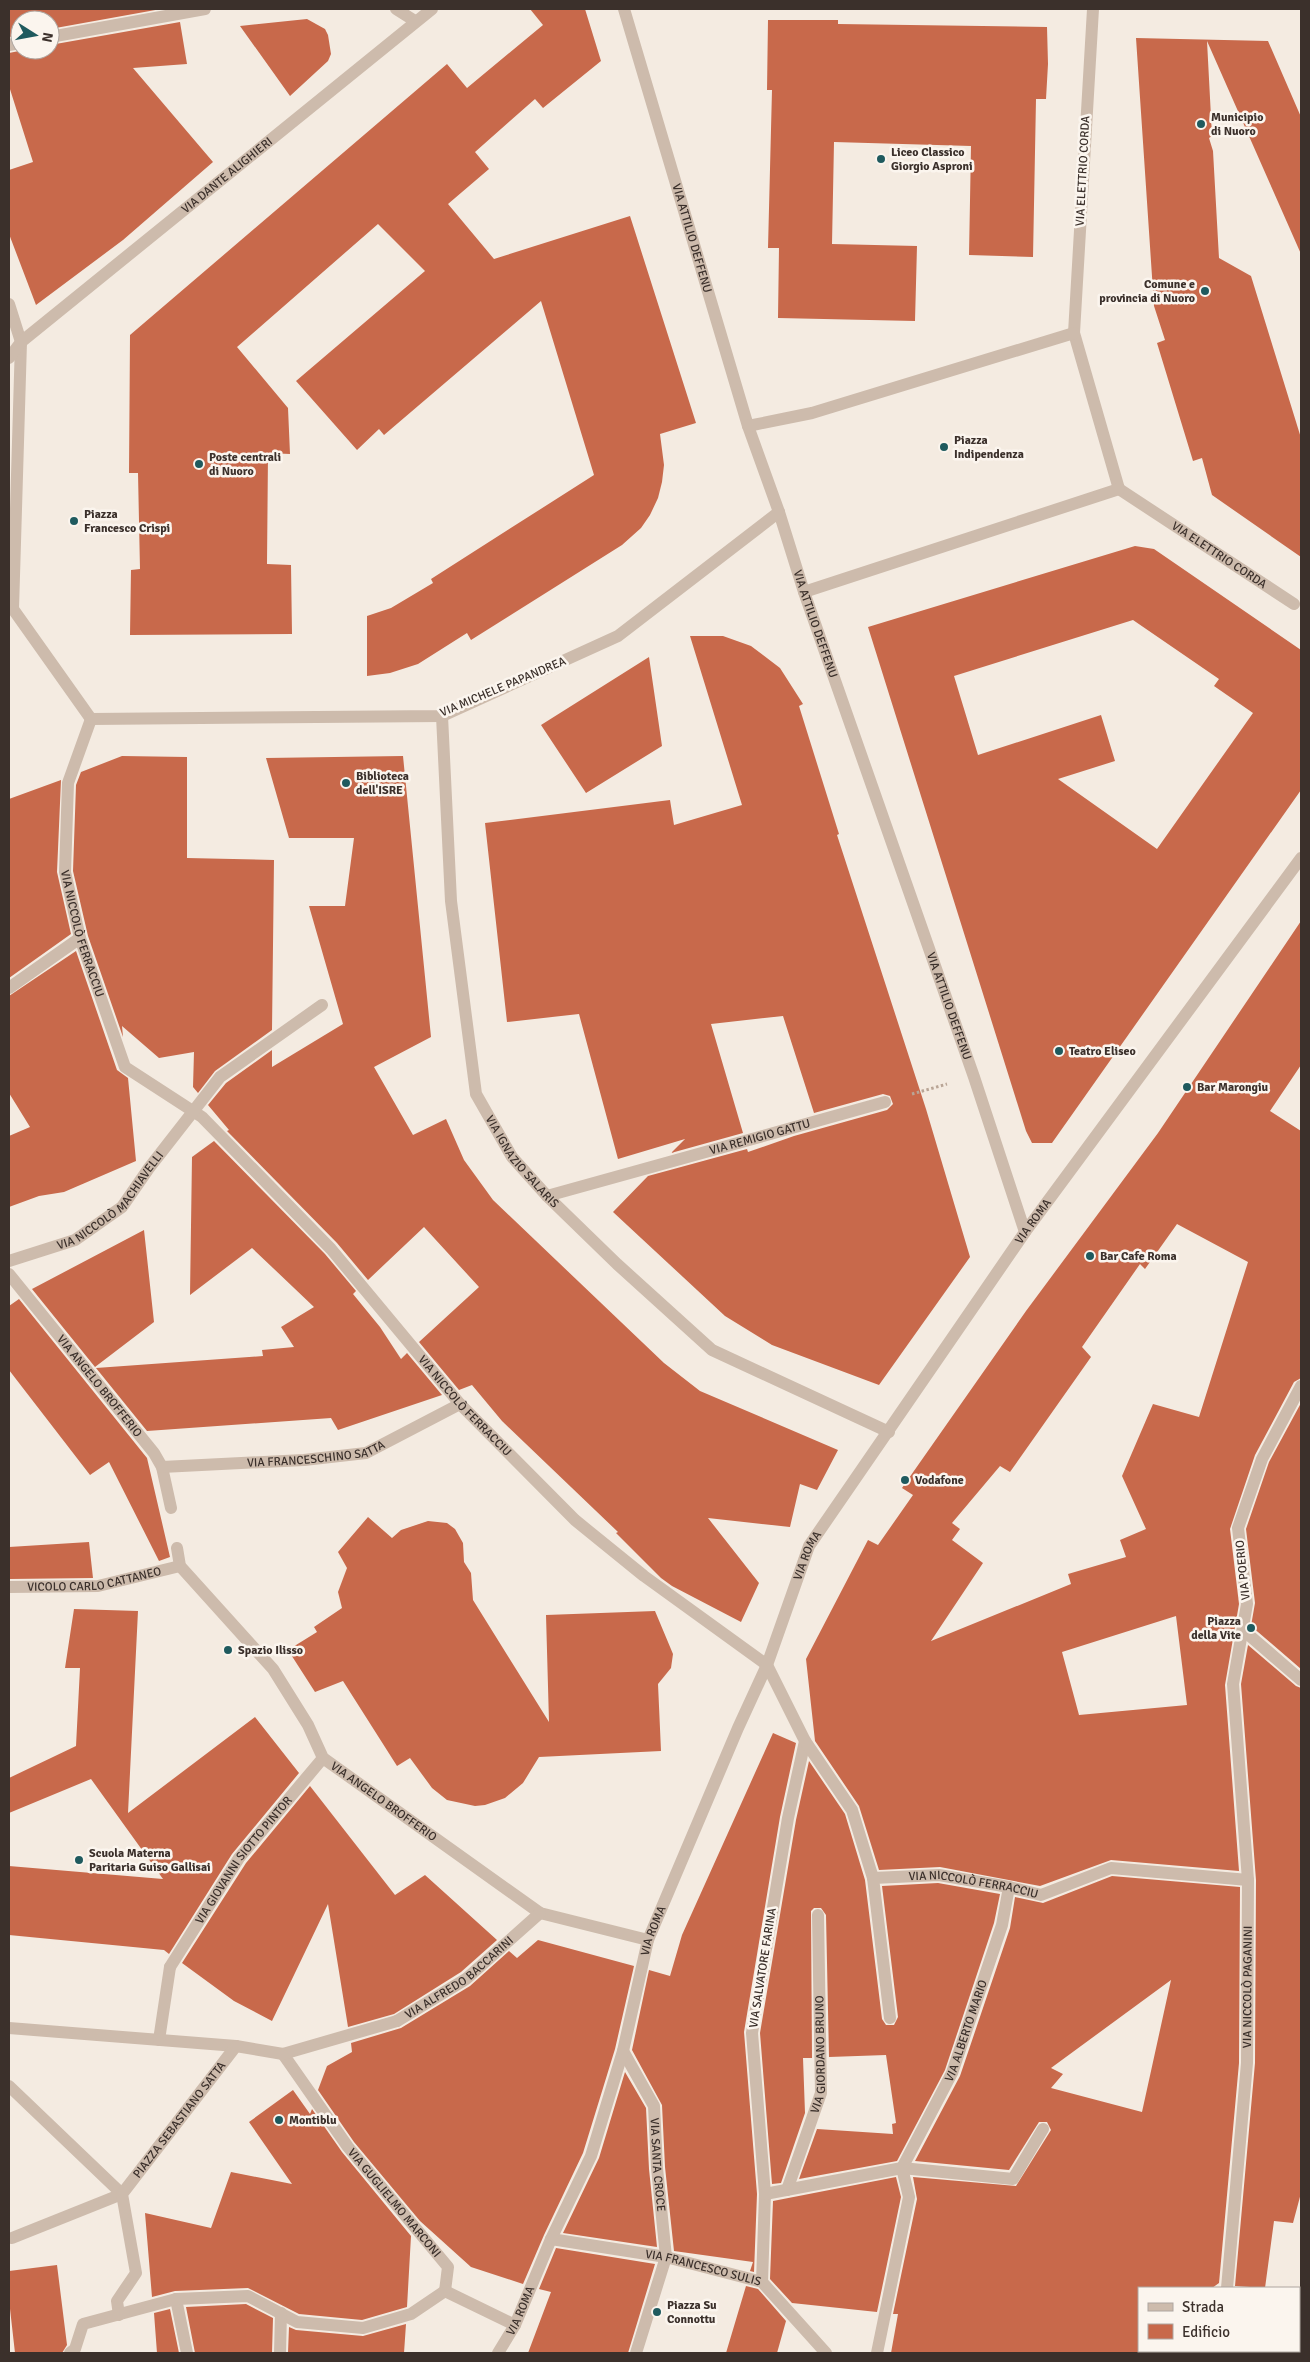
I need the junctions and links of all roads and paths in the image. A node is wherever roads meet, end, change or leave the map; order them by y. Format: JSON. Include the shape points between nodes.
{"nodes":[{"id":1,"x":204,"y":9,"type":"edge"},
{"id":2,"x":396,"y":9,"type":"edge"},
{"id":3,"x":432,"y":9,"type":"edge"},
{"id":4,"x":624,"y":9,"type":"edge"},
{"id":5,"x":1093,"y":9,"type":"edge"},
{"id":6,"x":415,"y":22,"type":"junction"},
{"id":7,"x":60,"y":35,"type":"edge"},
{"id":8,"x":9,"y":304,"type":"edge"},
{"id":9,"x":1074,"y":333,"type":"junction"},
{"id":10,"x":21,"y":342,"type":"junction"},
{"id":11,"x":9,"y":358,"type":"edge"},
{"id":12,"x":748,"y":426,"type":"junction"},
{"id":13,"x":1119,"y":489,"type":"junction"},
{"id":14,"x":779,"y":512,"type":"junction"},
{"id":15,"x":804,"y":592,"type":"junction"},
{"id":16,"x":1294,"y":604,"type":"dead end"},
{"id":17,"x":11,"y":609,"type":"edge"},
{"id":18,"x":442,"y":716,"type":"junction"},
{"id":19,"x":91,"y":719,"type":"junction"},
{"id":20,"x":1301,"y":858,"type":"edge"},
{"id":21,"x":80,"y":938,"type":"junction"},
{"id":22,"x":9,"y":988,"type":"edge"},
{"id":23,"x":322,"y":1005,"type":"dead end"},
{"id":24,"x":974,"y":1077,"type":"junction"},
{"id":25,"x":886,"y":1102,"type":"joint"},
{"id":26,"x":193,"y":1112,"type":"junction"},
{"id":27,"x":547,"y":1196,"type":"junction"},
{"id":28,"x":1025,"y":1232,"type":"junction"},
{"id":29,"x":9,"y":1261,"type":"edge"},
{"id":30,"x":9,"y":1274,"type":"edge"},
{"id":31,"x":1301,"y":1386,"type":"edge"},
{"id":32,"x":460,"y":1404,"type":"junction"},
{"id":33,"x":889,"y":1432,"type":"junction"},
{"id":34,"x":162,"y":1467,"type":"junction"},
{"id":35,"x":171,"y":1508,"type":"dead end"},
{"id":36,"x":177,"y":1548,"type":"dead end"},
{"id":37,"x":180,"y":1566,"type":"junction"},
{"id":38,"x":9,"y":1587,"type":"edge"},
{"id":39,"x":1243,"y":1630,"type":"junction"},
{"id":40,"x":767,"y":1665,"type":"junction"},
{"id":41,"x":1301,"y":1680,"type":"edge"},
{"id":42,"x":805,"y":1741,"type":"junction"},
{"id":43,"x":323,"y":1758,"type":"junction"},
{"id":44,"x":873,"y":1878,"type":"junction"},
{"id":45,"x":1248,"y":1880,"type":"junction"},
{"id":46,"x":1009,"y":1887,"type":"junction"},
{"id":47,"x":540,"y":1912,"type":"junction"},
{"id":48,"x":818,"y":1915,"type":"dead end"},
{"id":49,"x":648,"y":1940,"type":"junction"},
{"id":50,"x":890,"y":2018,"type":"dead end"},
{"id":51,"x":9,"y":2028,"type":"edge"},
{"id":52,"x":159,"y":2040,"type":"junction"},
{"id":53,"x":236,"y":2046,"type":"junction"},
{"id":54,"x":623,"y":2051,"type":"junction"},
{"id":55,"x":283,"y":2054,"type":"junction"},
{"id":56,"x":9,"y":2086,"type":"edge"},
{"id":57,"x":1043,"y":2129,"type":"dead end"},
{"id":58,"x":902,"y":2168,"type":"junction"},
{"id":59,"x":787,"y":2190,"type":"junction"},
{"id":60,"x":122,"y":2194,"type":"junction"},
{"id":61,"x":765,"y":2194,"type":"junction"},
{"id":62,"x":12,"y":2238,"type":"dead end"},
{"id":63,"x":551,"y":2240,"type":"junction"},
{"id":64,"x":666,"y":2257,"type":"junction"},
{"id":65,"x":762,"y":2282,"type":"junction"},
{"id":66,"x":1227,"y":2287,"type":"edge"},
{"id":67,"x":444,"y":2291,"type":"junction"},
{"id":68,"x":176,"y":2299,"type":"junction"},
{"id":69,"x":281,"y":2313,"type":"junction"},
{"id":70,"x":119,"y":2315,"type":"junction"},
{"id":71,"x":515,"y":2326,"type":"junction"},
{"id":72,"x":70,"y":2353,"type":"edge"},
{"id":73,"x":187,"y":2353,"type":"edge"},
{"id":74,"x":280,"y":2353,"type":"edge"},
{"id":75,"x":498,"y":2353,"type":"edge"},
{"id":76,"x":636,"y":2353,"type":"edge"},
{"id":77,"x":826,"y":2353,"type":"edge"},
{"id":78,"x":877,"y":2353,"type":"edge"}],
"edges":[{"from":1,"to":7,"type":"street"},
{"from":2,"to":6,"type":"street"},
{"from":3,"to":6,"type":"street","name":"VIA DANTE ALIGHIERI"},
{"from":4,"to":12,"type":"street","name":"VIA ATTILIO DEFFENU"},
{"from":5,"to":9,"type":"street","name":"VIA ELETTRIO CORDA"},
{"from":6,"to":10,"type":"street","name":"VIA DANTE ALIGHIERI"},
{"from":8,"to":10,"type":"street"},
{"from":9,"to":12,"type":"street","via":[[812,413]]},
{"from":9,"to":13,"type":"street"},
{"from":10,"to":11,"type":"street","name":"VIA DANTE ALIGHIERI"},
{"from":10,"to":17,"type":"street"},
{"from":12,"to":14,"type":"street","name":"VIA ATTILIO DEFFENU"},
{"from":13,"to":15,"type":"street"},
{"from":13,"to":16,"type":"street","name":"VIA ELETTRIO CORDA"},
{"from":14,"to":15,"type":"street","name":"VIA ATTILIO DEFFENU"},
{"from":14,"to":18,"type":"street","name":"VIA MICHELE PAPANDREA","via":[[618,636]]},
{"from":15,"to":24,"type":"street","name":"VIA ATTILIO DEFFENU"},
{"from":17,"to":19,"type":"street"},
{"from":18,"to":19,"type":"street","name":"VIA MICHELE PAPANDREA"},
{"from":18,"to":27,"type":"street","name":"VIA IGNAZIO SALARIS","via":[[450,901],[476,1094],[512,1157]]},
{"from":19,"to":21,"type":"street","name":"VIA NICCOLÒ FERRACCIU","via":[[68,783],[65,872]]},
{"from":20,"to":28,"type":"street","name":"VIA ROMA"},
{"from":21,"to":22,"type":"street"},
{"from":21,"to":26,"type":"street","name":"VIA NICCOLÒ FERRACCIU","via":[[125,1067]]},
{"from":23,"to":26,"type":"street","via":[[220,1077]]},
{"from":24,"to":25,"type":"path"},
{"from":24,"to":28,"type":"street","name":"VIA ATTILIO DEFFENU"},
{"from":25,"to":27,"type":"street","name":"VIA REMIGIO GATTU"},
{"from":26,"to":29,"type":"street","name":"VIA NICCOLÒ MACHIAVELLI","via":[[148,1168],[122,1207],[75,1240]]},
{"from":26,"to":32,"type":"street","name":"VIA NICCOLÒ FERRACCIU","via":[[202,1117],[331,1249]]},
{"from":27,"to":33,"type":"street","name":"VIA IGNAZIO SALARIS","via":[[712,1350]]},
{"from":28,"to":33,"type":"street","name":"VIA ROMA"},
{"from":30,"to":34,"type":"street","name":"VIA ANGELO BROFFERIO"},
{"from":31,"to":39,"type":"street","name":"VIA POERIO","via":[[1262,1459],[1238,1528],[1247,1604]]},
{"from":32,"to":34,"type":"street","name":"VIA FRANCESCHINO SATTA","via":[[366,1453],[304,1460]]},
{"from":32,"to":40,"type":"street","name":"VIA NICCOLÒ FERRACCIU","via":[[575,1520],[644,1576]]},
{"from":33,"to":40,"type":"street","name":"VIA ROMA","via":[[809,1546]]},
{"from":34,"to":35,"type":"street","name":"VIA ANGELO BROFFERIO"},
{"from":36,"to":37,"type":"street"},
{"from":37,"to":38,"type":"street","name":"VICOLO CARLO CATTANEO","via":[[98,1586]]},
{"from":37,"to":43,"type":"street","name":"VIA ANGELO BROFFERIO","via":[[272,1669],[308,1724]]},
{"from":39,"to":41,"type":"street"},
{"from":39,"to":45,"type":"street","name":"VIA NICCOLÒ PAGANINI","via":[[1233,1684]]},
{"from":40,"to":42,"type":"street"},
{"from":40,"to":49,"type":"street","name":"VIA ROMA"},
{"from":42,"to":44,"type":"street","via":[[852,1810]]},
{"from":42,"to":61,"type":"street","name":"VIA SALVATORE FARINA","via":[[788,1818],[752,2034]]},
{"from":43,"to":47,"type":"street","name":"VIA ANGELO BROFFERIO"},
{"from":43,"to":52,"type":"street","name":"VIA GIOVANNI SIOTTO PINTOR","via":[[238,1858],[170,1967]]},
{"from":44,"to":46,"type":"street","name":"VIA NICCOLÒ FERRACCIU","via":[[939,1875]]},
{"from":44,"to":50,"type":"street"},
{"from":45,"to":46,"type":"street","name":"VIA NICCOLÒ FERRACCIU","via":[[1111,1868],[1041,1895]]},
{"from":45,"to":66,"type":"street","name":"VIA NICCOLÒ PAGANINI","via":[[1247,2063]]},
{"from":46,"to":58,"type":"street","name":"VIA ALBERTO MARIO","via":[[1002,1925],[952,2073]]},
{"from":47,"to":49,"type":"street","name":"VIA ANGELO BROFFERIO"},
{"from":47,"to":55,"type":"street","name":"VIA ALFREDO BACCARINI","via":[[466,1980],[396,2021]]},
{"from":48,"to":59,"type":"street","name":"VIA GIORDANO BRUNO","via":[[820,2093]]},
{"from":49,"to":54,"type":"street","name":"VIA ROMA"},
{"from":51,"to":52,"type":"street","name":"PIAZZA SEBASTIANO SATTA"},
{"from":52,"to":53,"type":"street","name":"PIAZZA SEBASTIANO SATTA"},
{"from":53,"to":55,"type":"street","name":"PIAZZA SEBASTIANO SATTA"},
{"from":53,"to":60,"type":"street","name":"PIAZZA SEBASTIANO SATTA"},
{"from":54,"to":63,"type":"street","name":"VIA ROMA","via":[[591,2156]]},
{"from":54,"to":64,"type":"street","name":"VIA SANTA CROCE","via":[[654,2106]]},
{"from":55,"to":67,"type":"street","name":"VIA GUGLIELMO MARCONI","via":[[348,2147],[448,2267]]},
{"from":56,"to":60,"type":"street"},
{"from":57,"to":58,"type":"street","via":[[1013,2179]]},
{"from":58,"to":59,"type":"street"},
{"from":58,"to":78,"type":"street","via":[[909,2197]]},
{"from":59,"to":61,"type":"street"},
{"from":60,"to":62,"type":"street"},
{"from":60,"to":70,"type":"street","via":[[136,2273],[116,2301]]},
{"from":61,"to":65,"type":"street","name":"VIA SALVATORE FARINA"},
{"from":63,"to":64,"type":"street","name":"VIA FRANCESCO SULIS"},
{"from":63,"to":71,"type":"street","name":"VIA ROMA"},
{"from":64,"to":65,"type":"street","name":"VIA FRANCESCO SULIS"},
{"from":64,"to":76,"type":"street"},
{"from":65,"to":77,"type":"street","name":"VIA FRANCESCO SULIS"},
{"from":67,"to":69,"type":"street","via":[[411,2314],[363,2328],[297,2322]]},
{"from":67,"to":71,"type":"street"},
{"from":68,"to":69,"type":"street","via":[[248,2296]]},
{"from":68,"to":70,"type":"street"},
{"from":68,"to":73,"type":"street"},
{"from":69,"to":74,"type":"street"},
{"from":70,"to":72,"type":"street","via":[[83,2324],[75,2349]]},
{"from":71,"to":75,"type":"street","name":"VIA ROMA"}]}
